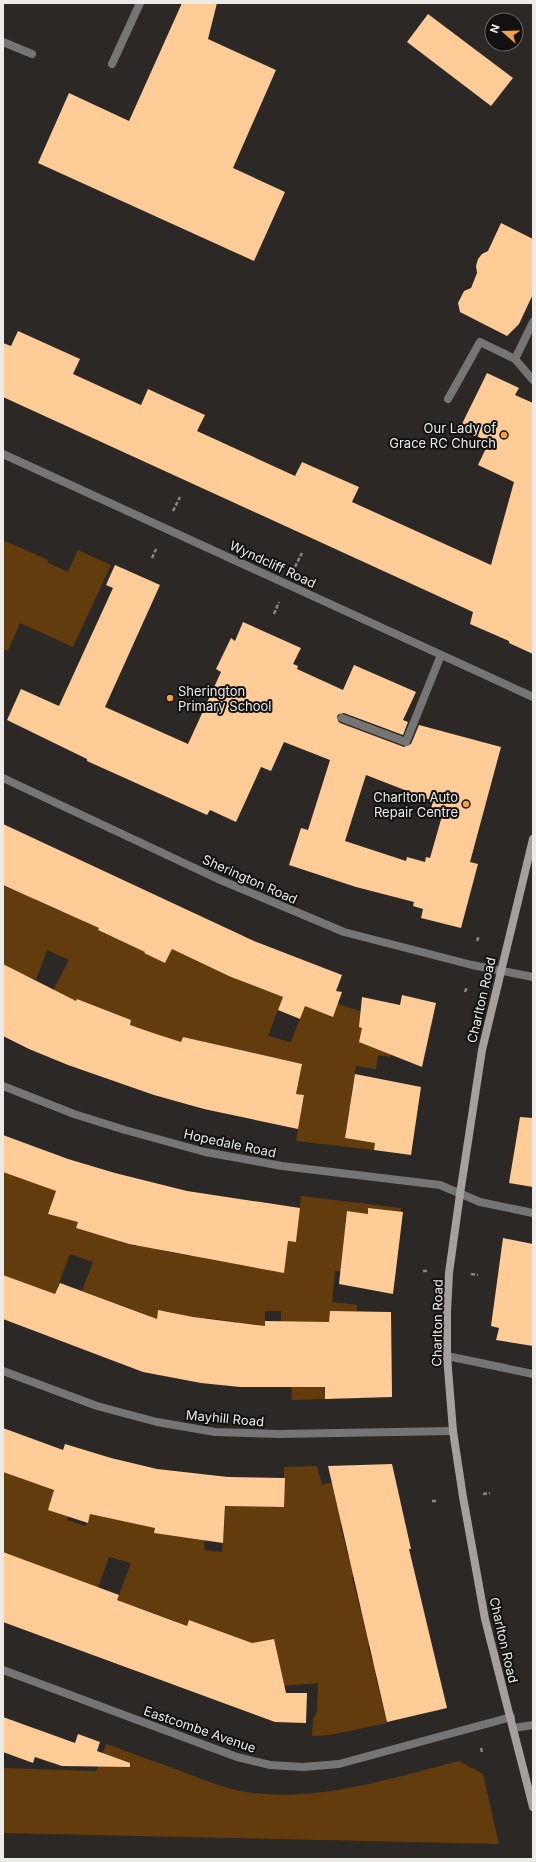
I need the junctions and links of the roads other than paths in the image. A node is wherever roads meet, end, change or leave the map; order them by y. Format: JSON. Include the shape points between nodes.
{"nodes":[{"id":1,"x":140,"y":3,"type":"edge"},
{"id":2,"x":3,"y":42,"type":"edge"},
{"id":3,"x":32,"y":54,"type":"dead end"},
{"id":4,"x":112,"y":64,"type":"dead end"},
{"id":5,"x":533,"y":322,"type":"edge"},
{"id":6,"x":515,"y":359,"type":"junction"},
{"id":7,"x":533,"y":380,"type":"edge"},
{"id":8,"x":448,"y":399,"type":"dead end"},
{"id":9,"x":3,"y":454,"type":"edge"},
{"id":10,"x":441,"y":655,"type":"junction"},
{"id":11,"x":533,"y":697,"type":"edge"},
{"id":12,"x":342,"y":718,"type":"dead end"},
{"id":13,"x":3,"y":778,"type":"edge"},
{"id":14,"x":533,"y":839,"type":"edge"},
{"id":15,"x":500,"y":970,"type":"junction"},
{"id":16,"x":533,"y":978,"type":"edge"},
{"id":17,"x":3,"y":1086,"type":"edge"},
{"id":18,"x":460,"y":1194,"type":"junction"},
{"id":19,"x":533,"y":1213,"type":"edge"},
{"id":20,"x":447,"y":1356,"type":"junction"},
{"id":21,"x":3,"y":1371,"type":"edge"},
{"id":22,"x":533,"y":1374,"type":"edge"},
{"id":23,"x":453,"y":1431,"type":"junction"},
{"id":24,"x":3,"y":1670,"type":"edge"},
{"id":25,"x":511,"y":1717,"type":"junction"},
{"id":26,"x":533,"y":1725,"type":"edge"},
{"id":27,"x":513,"y":1728,"type":"junction"},
{"id":28,"x":533,"y":1807,"type":"edge"}],
"edges":[{"from":1,"to":4,"type":"street"},
{"from":2,"to":3,"type":"street"},
{"from":5,"to":6,"type":"street"},
{"from":6,"to":7,"type":"street"},
{"from":6,"to":8,"type":"street","via":[[480,342]]},
{"from":9,"to":10,"type":"street","name":"Wyndcliff Road"},
{"from":10,"to":11,"type":"street","name":"Wyndcliff Road"},
{"from":10,"to":12,"type":"street","via":[[406,742]]},
{"from":13,"to":15,"type":"street","name":"Sherington Road","via":[[218,879],[344,932]]},
{"from":14,"to":15,"type":"main road","name":"Charlton Road"},
{"from":15,"to":16,"type":"street","name":"Sherington Road"},
{"from":15,"to":18,"type":"main road","name":"Charlton Road","via":[[482,1050]]},
{"from":17,"to":18,"type":"street","name":"Hopedale Road","via":[[74,1114],[205,1152],[282,1166],[440,1185]]},
{"from":18,"to":19,"type":"street","name":"Hopedale Road","via":[[480,1202]]},
{"from":18,"to":20,"type":"main road","name":"Charlton Road","via":[[449,1273]]},
{"from":20,"to":22,"type":"street"},
{"from":20,"to":23,"type":"main road","name":"Charlton Road"},
{"from":21,"to":23,"type":"street","name":"Mayhill Road","via":[[97,1406],[157,1422],[215,1432],[279,1434]]},
{"from":23,"to":25,"type":"main road","name":"Charlton Road","via":[[485,1619]]},
{"from":24,"to":25,"type":"street","name":"Eastcombe Avenue","via":[[237,1758],[270,1765],[303,1767],[339,1764]]},
{"from":25,"to":27,"type":"main road","name":"Charlton Road"},
{"from":26,"to":27,"type":"street"},
{"from":27,"to":28,"type":"main road","name":"Charlton Road"}]}
